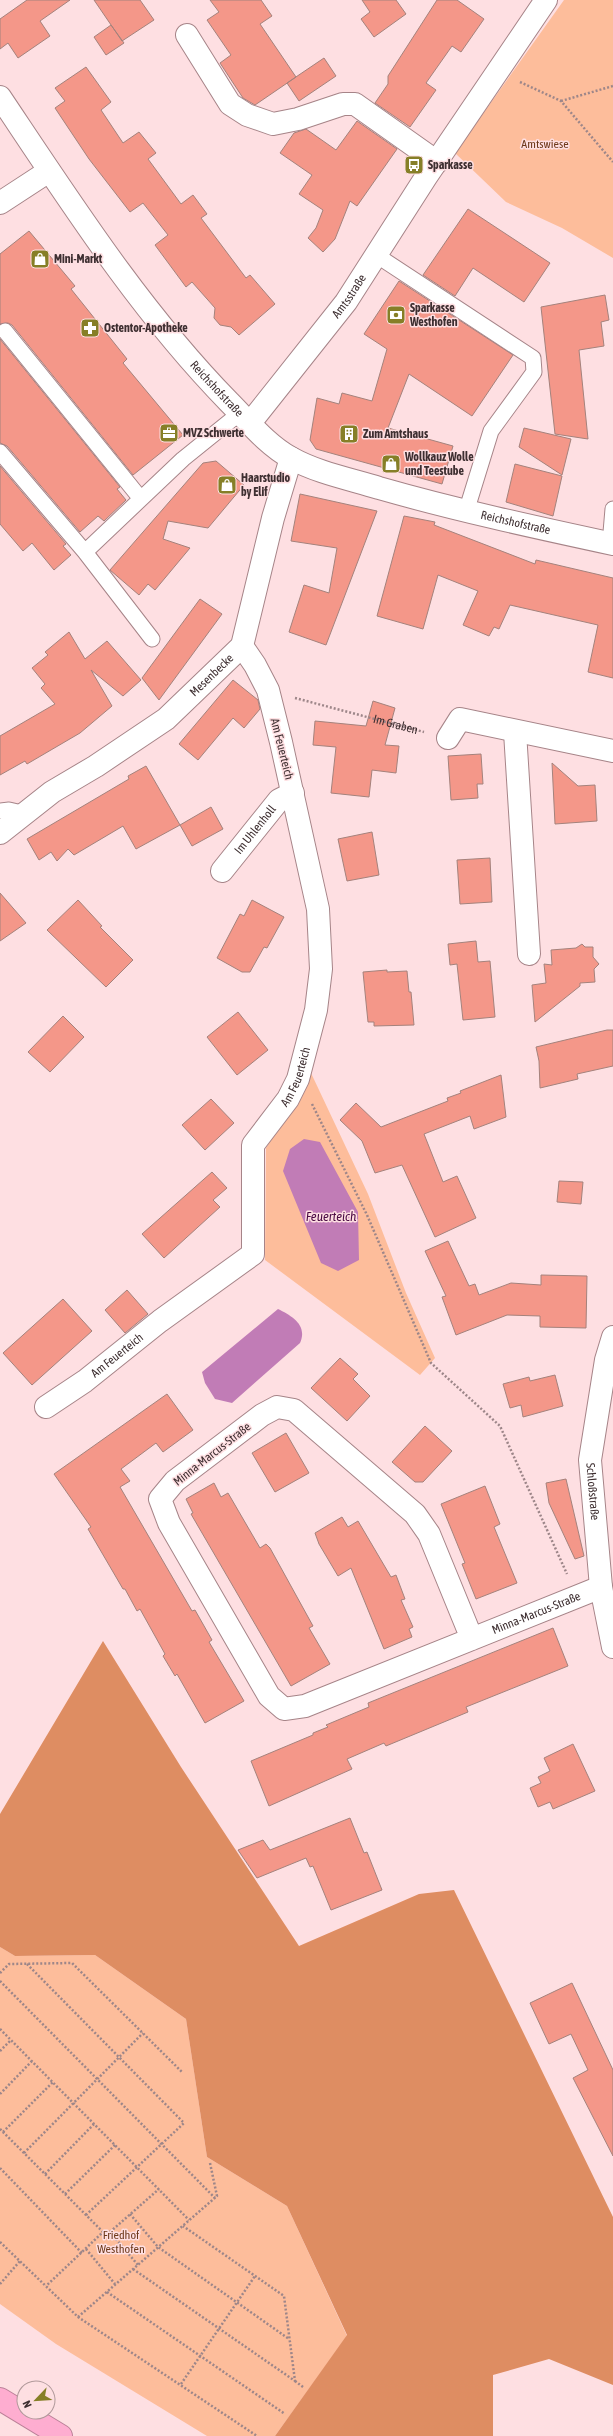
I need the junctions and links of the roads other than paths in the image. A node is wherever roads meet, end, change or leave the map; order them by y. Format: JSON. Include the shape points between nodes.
{"nodes":[{"id":1,"x":546,"y":0,"type":"edge"},
{"id":2,"x":187,"y":35,"type":"dead end"},
{"id":3,"x":0,"y":97,"type":"edge"},
{"id":4,"x":436,"y":162,"type":"junction"},
{"id":5,"x":49,"y":171,"type":"junction"},
{"id":6,"x":0,"y":204,"type":"edge"},
{"id":7,"x":376,"y":256,"type":"junction"},
{"id":8,"x":5,"y":331,"type":"dead end"},
{"id":9,"x":245,"y":418,"type":"junction"},
{"id":10,"x":0,"y":452,"type":"edge"},
{"id":11,"x":291,"y":458,"type":"junction"},
{"id":12,"x":141,"y":499,"type":"junction"},
{"id":13,"x":613,"y":510,"type":"edge"},
{"id":14,"x":466,"y":512,"type":"junction"},
{"id":15,"x":612,"y":544,"type":"edge"},
{"id":16,"x":84,"y":552,"type":"junction"},
{"id":17,"x":152,"y":639,"type":"dead end"},
{"id":18,"x":242,"y":646,"type":"junction"},
{"id":19,"x":515,"y":732,"type":"junction"},
{"id":20,"x":448,"y":738,"type":"road end"},
{"id":21,"x":613,"y":751,"type":"edge"},
{"id":22,"x":293,"y":793,"type":"junction"},
{"id":23,"x":0,"y":811,"type":"edge"},
{"id":24,"x":22,"y":813,"type":"junction"},
{"id":25,"x":0,"y":833,"type":"edge"},
{"id":26,"x":222,"y":871,"type":"dead end"},
{"id":27,"x":529,"y":954,"type":"dead end"},
{"id":28,"x":613,"y":1337,"type":"edge"},
{"id":29,"x":46,"y":1407,"type":"dead end"},
{"id":30,"x":601,"y":1586,"type":"junction"},
{"id":31,"x":610,"y":1624,"type":"edge"},
{"id":32,"x":472,"y":1639,"type":"junction"},
{"id":33,"x":613,"y":1647,"type":"edge"},
{"id":34,"x":0,"y":2399,"type":"edge"},
{"id":35,"x":61,"y":2436,"type":"edge"}],
"edges":[{"from":1,"to":4,"type":"street","name":"Amtsstraße"},
{"from":2,"to":4,"type":"street","via":[[230,104],[247,115],[273,124],[298,119],[343,104],[354,104]]},
{"from":3,"to":5,"type":"street","name":"Reichshofstraße"},
{"from":4,"to":7,"type":"street","name":"Amtsstraße"},
{"from":5,"to":6,"type":"street"},
{"from":5,"to":9,"type":"street","name":"Reichshofstraße","via":[[150,313]]},
{"from":7,"to":9,"type":"street","name":"Amtsstraße","via":[[334,318]]},
{"from":7,"to":14,"type":"lane","via":[[533,358],[534,372],[491,432]]},
{"from":8,"to":12,"type":"lane"},
{"from":9,"to":11,"type":"street","name":"Reichshofstraße","via":[[271,444]]},
{"from":9,"to":12,"type":"lane","via":[[184,459]]},
{"from":10,"to":16,"type":"lane"},
{"from":11,"to":14,"type":"street","name":"Reichshofstraße","via":[[325,472]]},
{"from":11,"to":18,"type":"street","name":"Mesenbecke","via":[[273,518]]},
{"from":12,"to":16,"type":"lane"},
{"from":13,"to":15,"type":"lane"},
{"from":14,"to":15,"type":"street","name":"Reichshofstraße"},
{"from":16,"to":17,"type":"lane"},
{"from":18,"to":22,"type":"street","name":"Am Feuerteich","via":[[268,690]]},
{"from":18,"to":24,"type":"street","name":"Mesenbecke","via":[[166,719]]},
{"from":19,"to":20,"type":"street","via":[[460,719]]},
{"from":19,"to":21,"type":"street"},
{"from":19,"to":27,"type":"street"},
{"from":22,"to":26,"type":"street","name":"Im Uhlenholl","via":[[279,800]]},
{"from":22,"to":29,"type":"street","name":"Am Feuerteich","via":[[318,909],[321,969],[316,1010],[298,1079],[288,1099],[252,1145],[253,1254],[160,1321],[85,1381]]},
{"from":23,"to":24,"type":"lane"},
{"from":24,"to":25,"type":"street","name":"Mesenbecke"},
{"from":28,"to":30,"type":"street","name":"Schloßstraße","via":[[606,1360],[590,1460]]},
{"from":30,"to":31,"type":"street","name":"Schloßstraße"},
{"from":30,"to":32,"type":"street","name":"Minna-Marcus-Straße"},
{"from":31,"to":33,"type":"street","name":"Schloßstraße"},
{"from":32,"to":32,"type":"street","name":"Minna-Marcus-Straße","via":[[304,1706],[284,1709],[269,1696],[169,1523],[160,1499],[175,1481],[262,1415],[277,1407],[294,1410],[415,1514],[429,1534]]},
{"from":34,"to":35,"type":"highway"}]}
